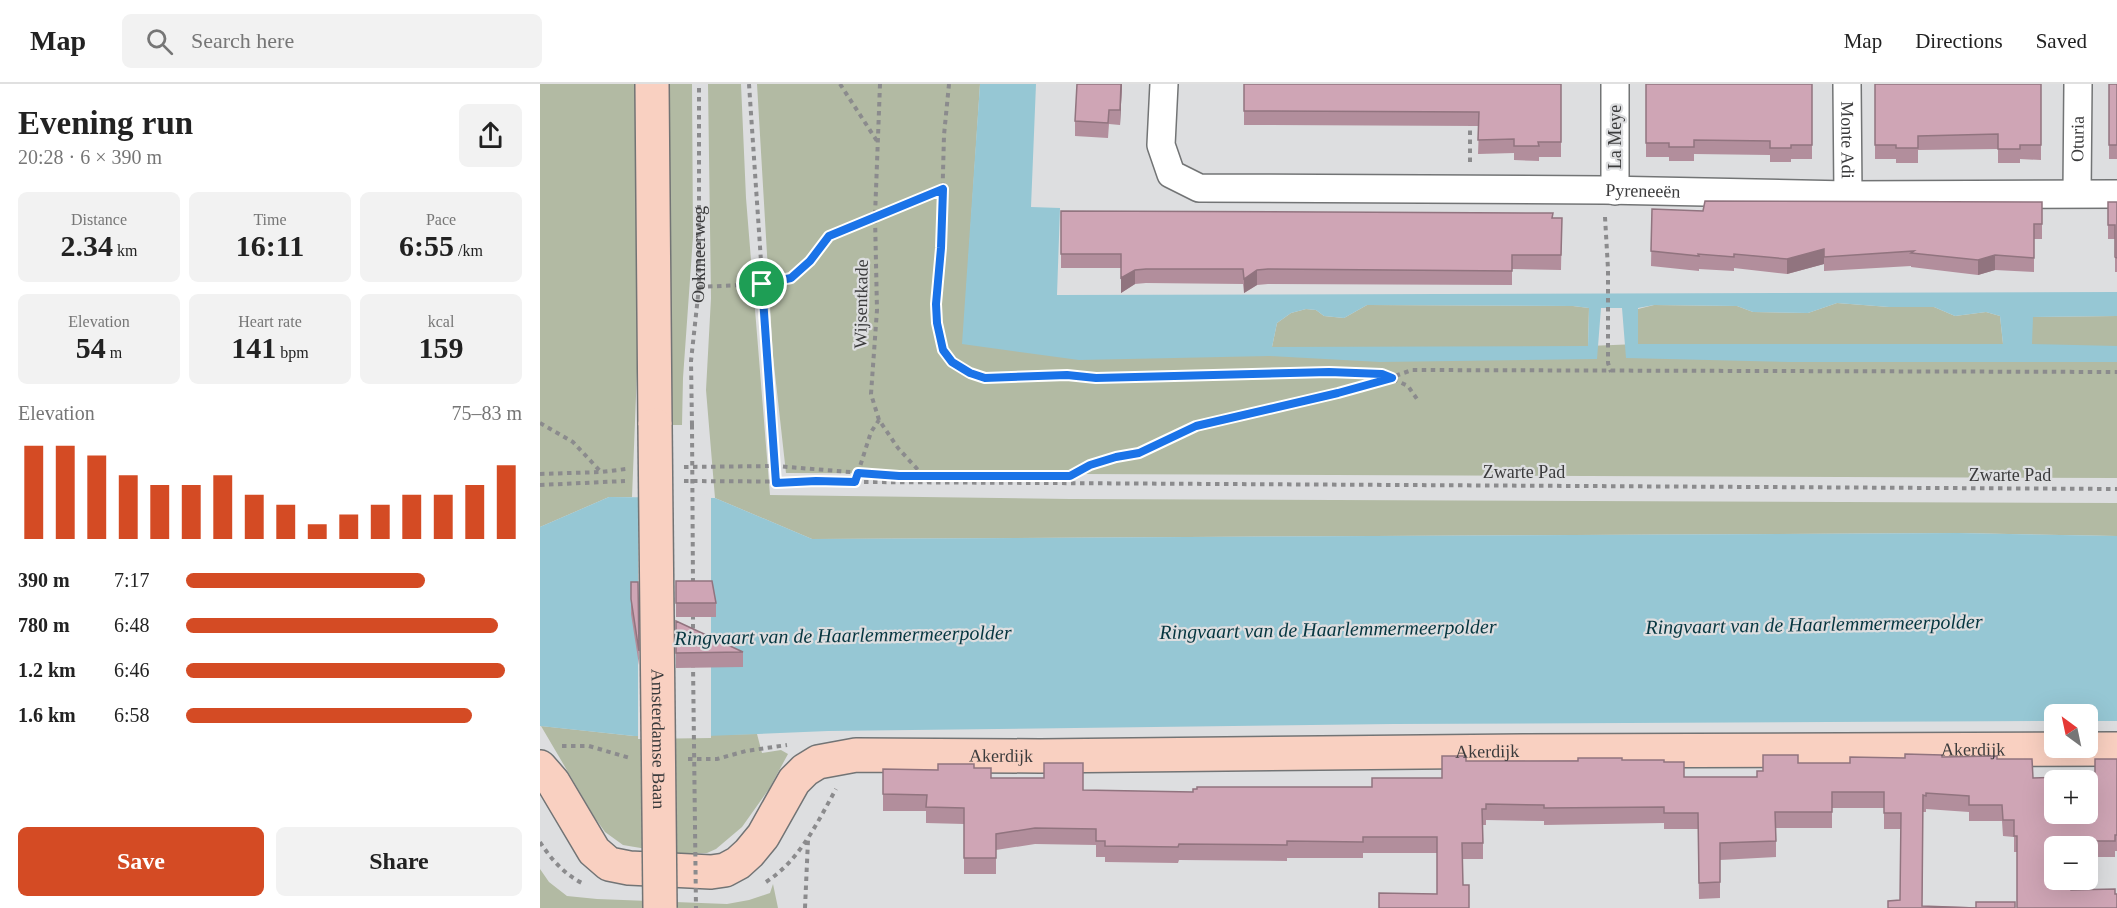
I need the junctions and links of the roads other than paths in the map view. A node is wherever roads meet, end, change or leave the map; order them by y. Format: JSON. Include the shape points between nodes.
{"nodes":[{"id":1,"x":652,"y":84,"type":"edge"},
{"id":2,"x":1164,"y":84,"type":"edge"},
{"id":3,"x":1615,"y":84,"type":"edge"},
{"id":4,"x":1847,"y":84,"type":"edge"},
{"id":5,"x":2078,"y":84,"type":"edge"},
{"id":6,"x":1609,"y":190,"type":"junction"},
{"id":7,"x":2077,"y":193,"type":"junction"},
{"id":8,"x":2117,"y":194,"type":"edge"},
{"id":9,"x":1848,"y":195,"type":"junction"},
{"id":10,"x":2117,"y":749,"type":"edge"},
{"id":11,"x":550,"y":756,"type":"edge"},
{"id":12,"x":660,"y":908,"type":"edge"}],
"edges":[{"from":1,"to":12,"type":"street","name":"Amsterdamse Baan","bridge":true},
{"from":2,"to":6,"type":"street","name":"Pyreneeën","via":[[1161,145],[1171,174],[1199,188]]},
{"from":3,"to":6,"type":"street","name":"La Meye"},
{"from":4,"to":9,"type":"street","name":"Monte Adi"},
{"from":5,"to":7,"type":"street","name":"Oturia"},
{"from":6,"to":9,"type":"street","name":"Pyreneeën"},
{"from":7,"to":8,"type":"street","name":"Pyreneeën"},
{"from":7,"to":9,"type":"street","name":"Pyreneeën"},
{"from":10,"to":11,"type":"street","name":"Akerdijk","via":[[856,755],[818,762],[805,770],[749,853],[731,867],[711,872],[609,864],[594,851],[553,782]]}]}
